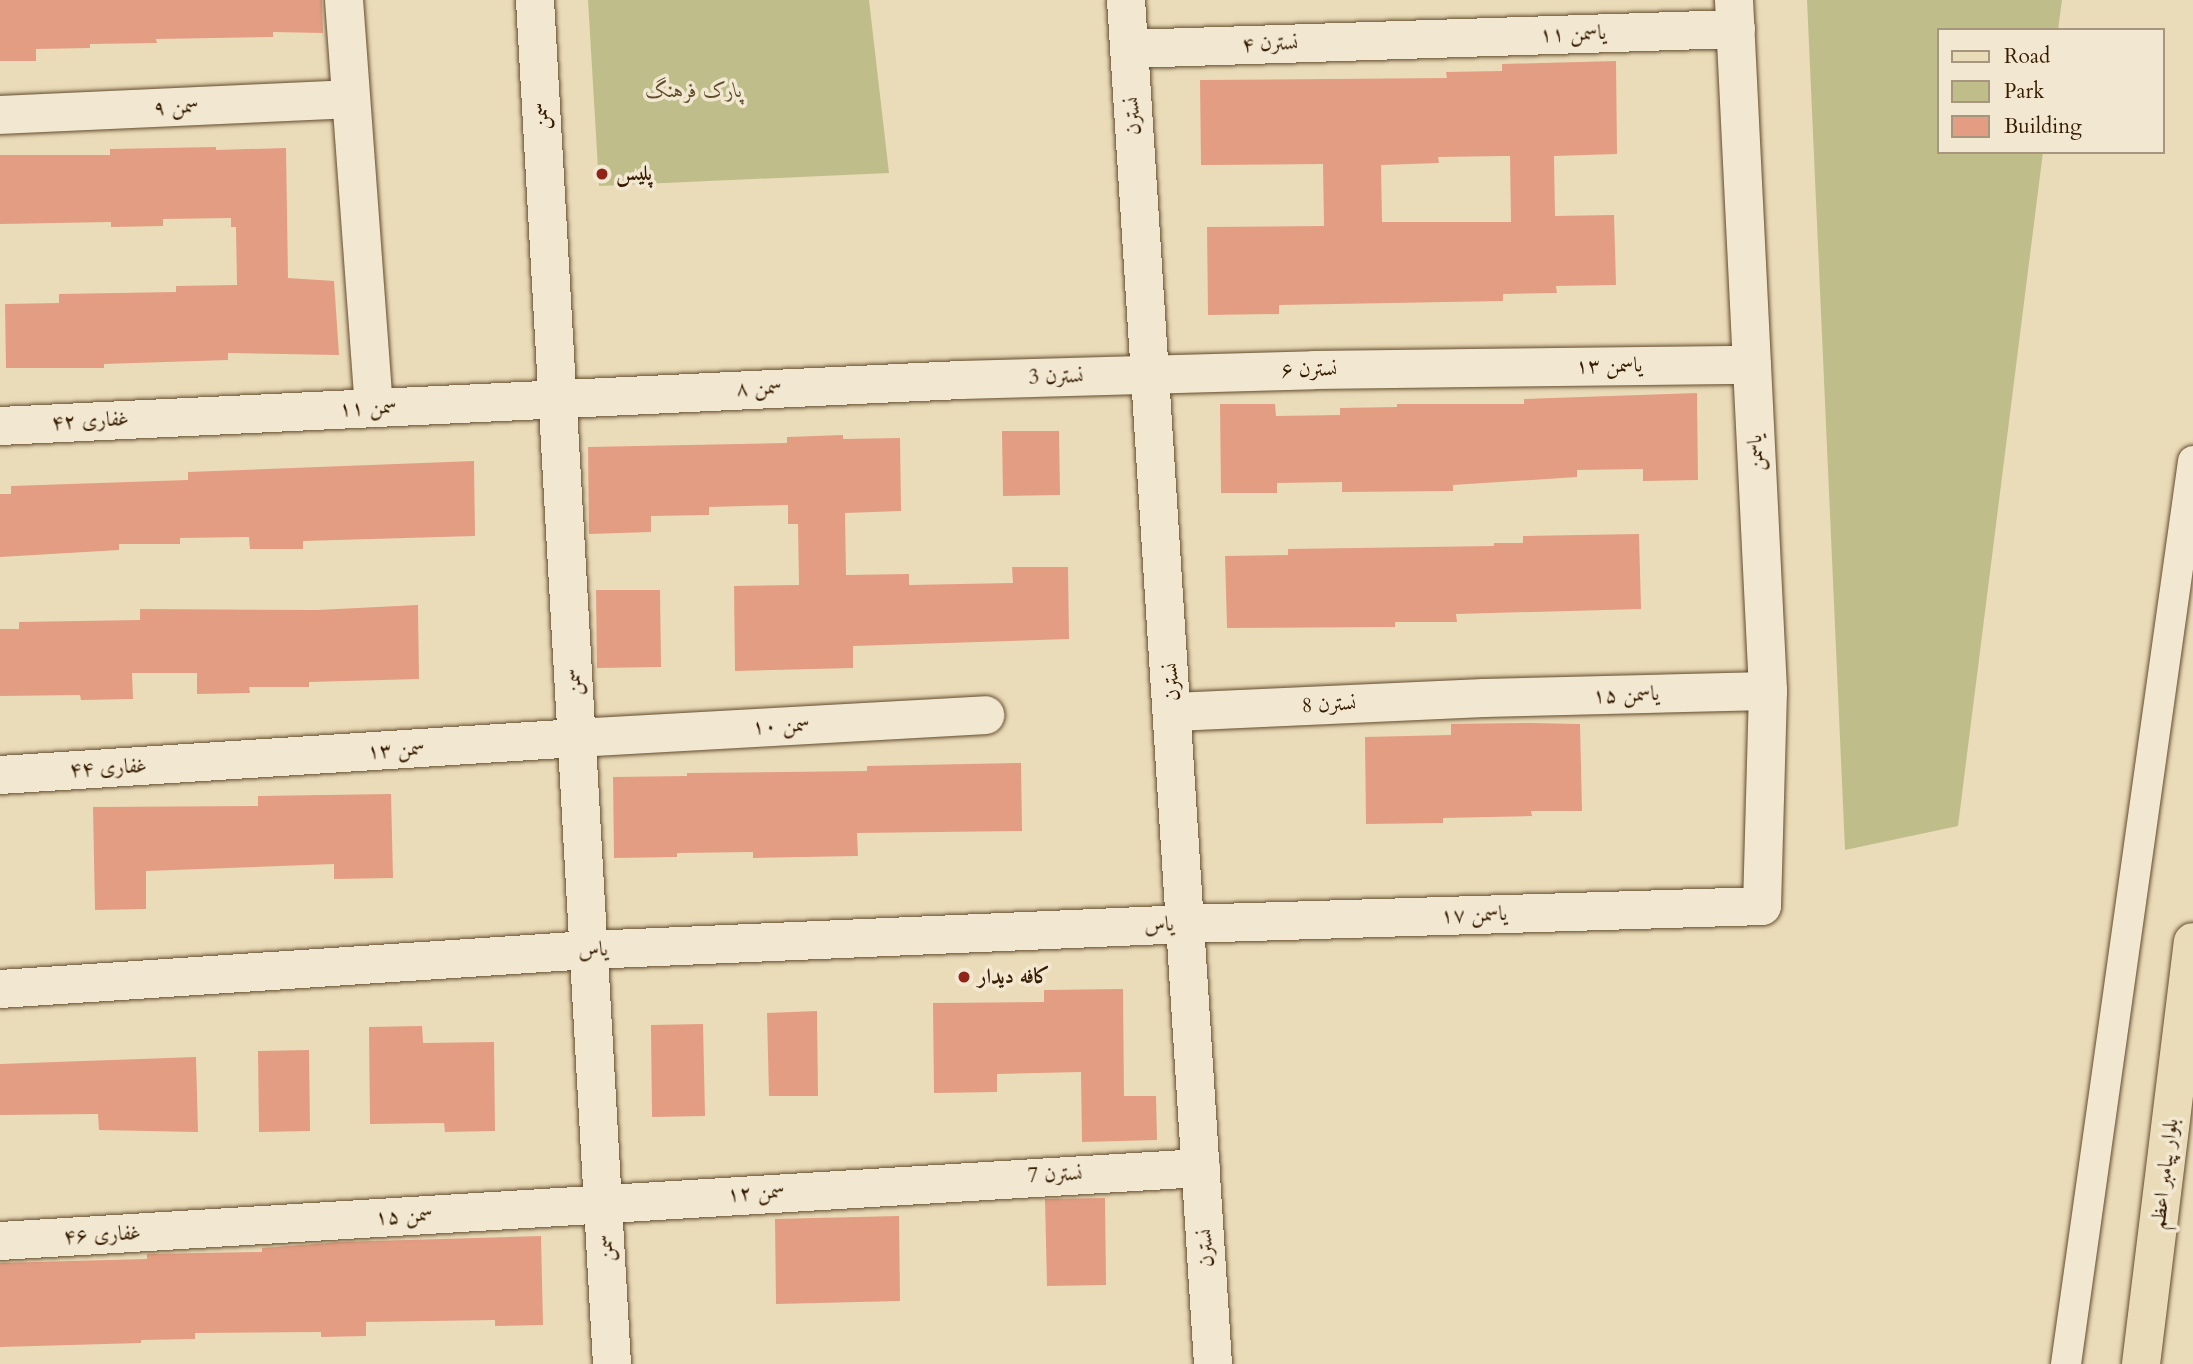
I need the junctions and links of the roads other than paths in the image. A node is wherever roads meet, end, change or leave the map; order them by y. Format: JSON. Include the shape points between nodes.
{"nodes":[{"id":1,"x":344,"y":0,"type":"edge"},
{"id":2,"x":535,"y":0,"type":"edge"},
{"id":3,"x":1126,"y":0,"type":"edge"},
{"id":4,"x":1735,"y":14,"type":"edge"},
{"id":5,"x":1411,"y":39,"type":"joint"},
{"id":6,"x":1129,"y":49,"type":"junction"},
{"id":7,"x":351,"y":99,"type":"junction"},
{"id":8,"x":0,"y":115,"type":"edge"},
{"id":9,"x":1752,"y":365,"type":"junction"},
{"id":10,"x":1467,"y":368,"type":"joint"},
{"id":11,"x":1152,"y":374,"type":"junction"},
{"id":12,"x":961,"y":380,"type":"joint"},
{"id":13,"x":557,"y":397,"type":"junction"},
{"id":14,"x":374,"y":408,"type":"junction"},
{"id":15,"x":179,"y":416,"type":"joint"},
{"id":16,"x":0,"y":426,"type":"edge"},
{"id":17,"x":2193,"y":461,"type":"edge"},
{"id":18,"x":1768,"y":691,"type":"junction"},
{"id":19,"x":1484,"y":698,"type":"joint"},
{"id":20,"x":1174,"y":712,"type":"junction"},
{"id":21,"x":985,"y":715,"type":"dead end"},
{"id":22,"x":577,"y":737,"type":"junction"},
{"id":23,"x":215,"y":762,"type":"joint"},
{"id":24,"x":0,"y":775,"type":"edge"},
{"id":25,"x":1762,"y":906,"type":"joint"},
{"id":26,"x":1187,"y":924,"type":"junction"},
{"id":27,"x":2193,"y":942,"type":"edge"},
{"id":28,"x":589,"y":950,"type":"junction"},
{"id":29,"x":0,"y":989,"type":"edge"},
{"id":30,"x":1201,"y":1168,"type":"junction"},
{"id":31,"x":909,"y":1183,"type":"joint"},
{"id":32,"x":603,"y":1203,"type":"junction"},
{"id":33,"x":205,"y":1229,"type":"joint"},
{"id":34,"x":0,"y":1241,"type":"edge"},
{"id":35,"x":612,"y":1364,"type":"edge"},
{"id":36,"x":1213,"y":1364,"type":"edge"},
{"id":37,"x":2066,"y":1364,"type":"edge"},
{"id":38,"x":2141,"y":1364,"type":"edge"}],
"edges":[{"from":1,"to":7,"type":"street"},
{"from":2,"to":13,"type":"street","name":"سمن"},
{"from":3,"to":6,"type":"street","name":"نسترن"},
{"from":4,"to":5,"type":"street","name":"یاسمن ۱۱"},
{"from":4,"to":9,"type":"street","name":"یاسمن"},
{"from":5,"to":6,"type":"street","name":"نسترن ۴"},
{"from":6,"to":11,"type":"street","name":"نسترن"},
{"from":7,"to":8,"type":"street","name":"سمن ۹"},
{"from":7,"to":14,"type":"street"},
{"from":9,"to":10,"type":"street","name":"یاسمن ۱۳"},
{"from":9,"to":18,"type":"street","name":"یاسمن"},
{"from":10,"to":11,"type":"street","name":"نسترن ۶"},
{"from":11,"to":12,"type":"street","name":"نسترن 3"},
{"from":11,"to":20,"type":"street","name":"نسترن"},
{"from":12,"to":13,"type":"street","name":"سمن ۸"},
{"from":13,"to":14,"type":"street","name":"سمن ۱۱"},
{"from":13,"to":22,"type":"street","name":"سمن"},
{"from":14,"to":15,"type":"street","name":"سمن ۱۱"},
{"from":15,"to":16,"type":"street","name":"غفاری ۴۲"},
{"from":17,"to":37,"type":"street"},
{"from":18,"to":19,"type":"street","name":"یاسمن ۱۵"},
{"from":18,"to":25,"type":"street","name":"یاسمن"},
{"from":19,"to":20,"type":"street","name":"نسترن 8"},
{"from":20,"to":26,"type":"street","name":"نسترن"},
{"from":21,"to":22,"type":"street","name":"سمن ۱۰"},
{"from":22,"to":23,"type":"street","name":"سمن ۱۳"},
{"from":22,"to":28,"type":"street","name":"سمن"},
{"from":23,"to":24,"type":"street","name":"غفاری ۴۴"},
{"from":25,"to":26,"type":"street","name":"یاسمن ۱۷"},
{"from":26,"to":28,"type":"street","name":"یاس"},
{"from":26,"to":30,"type":"street","name":"نسترن"},
{"from":27,"to":38,"type":"main road","name":"بلوار پیامبر اعظم"},
{"from":28,"to":29,"type":"street","name":"یاس"},
{"from":28,"to":32,"type":"street","name":"سمن"},
{"from":30,"to":31,"type":"street","name":"نسترن 7"},
{"from":30,"to":36,"type":"street","name":"نسترن"},
{"from":31,"to":32,"type":"street","name":"سمن ۱۲"},
{"from":32,"to":33,"type":"street","name":"سمن ۱۵"},
{"from":32,"to":35,"type":"street","name":"سمن"},
{"from":33,"to":34,"type":"street","name":"غفاری ۴۶"}]}
